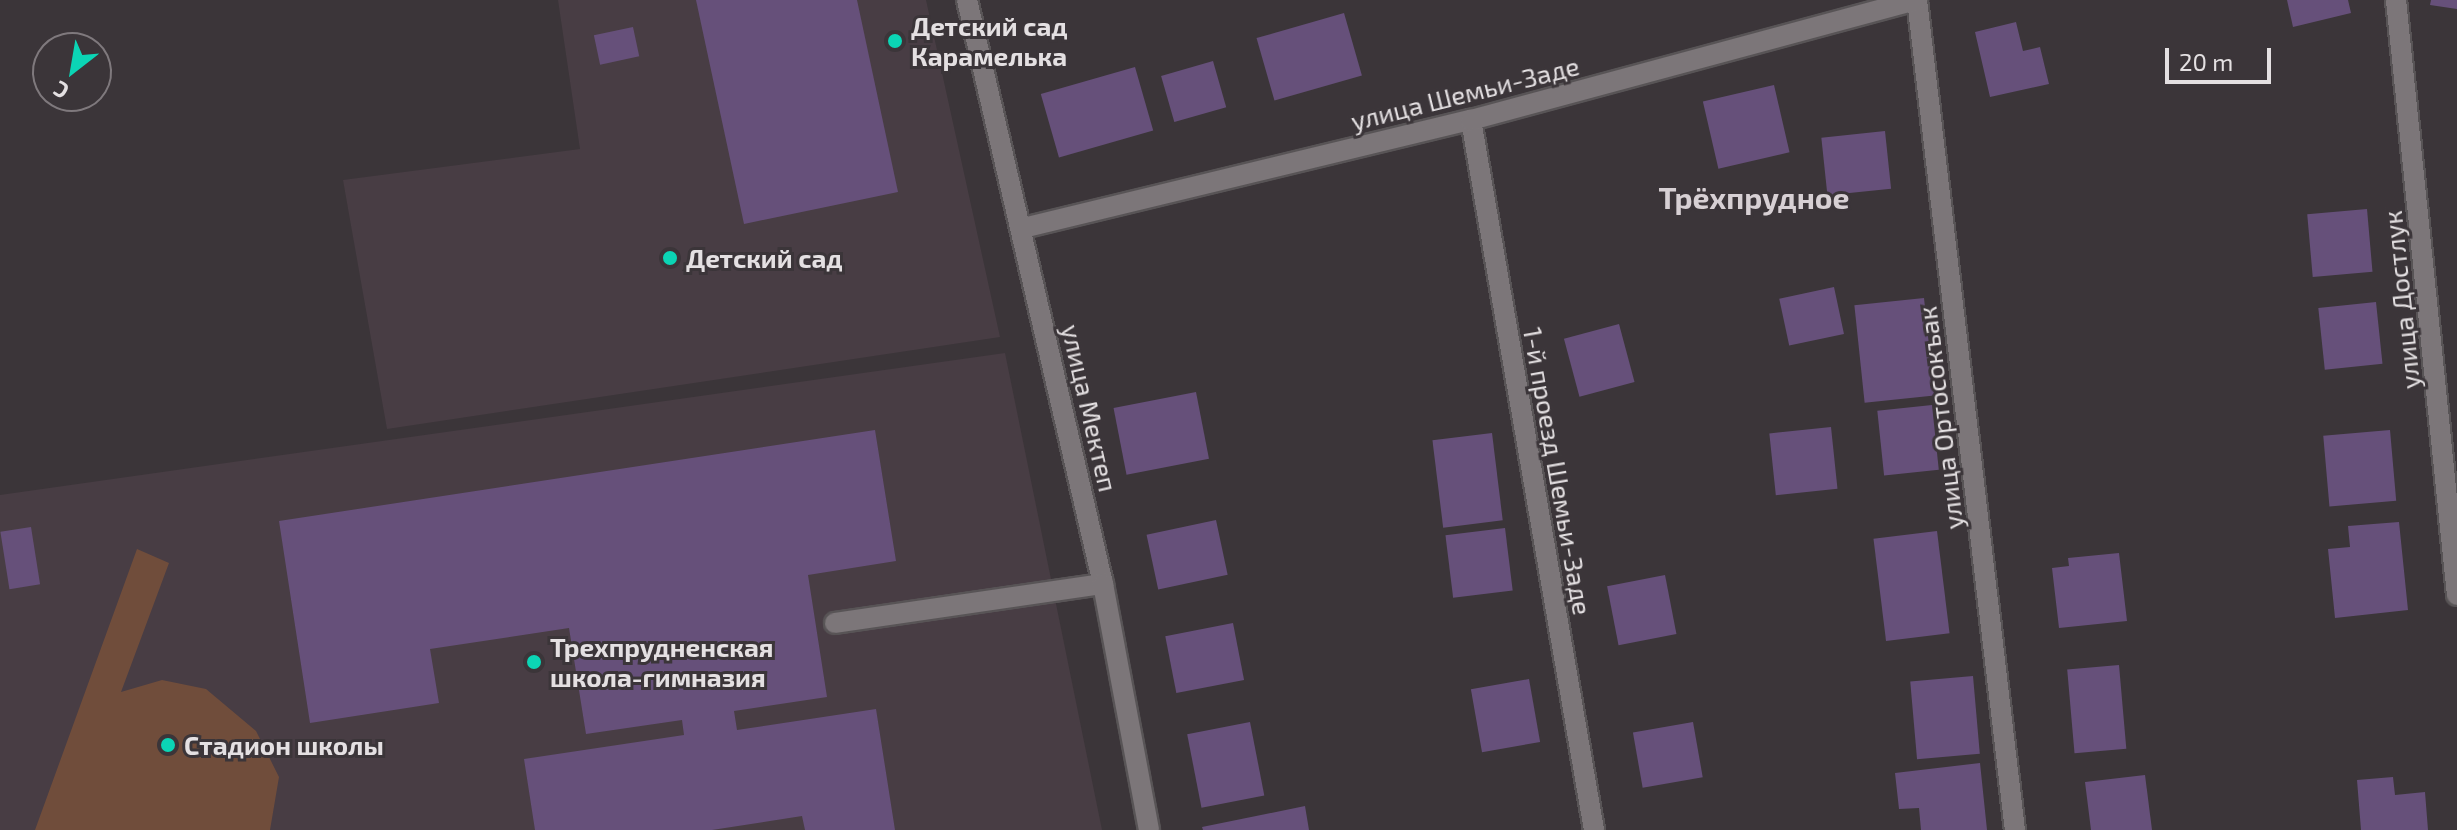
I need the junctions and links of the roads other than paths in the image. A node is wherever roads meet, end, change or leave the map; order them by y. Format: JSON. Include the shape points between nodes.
{"nodes":[{"id":1,"x":967,"y":0,"type":"edge"},
{"id":2,"x":1917,"y":0,"type":"edge"},
{"id":3,"x":2396,"y":0,"type":"edge"},
{"id":4,"x":1471,"y":120,"type":"junction"},
{"id":5,"x":1023,"y":228,"type":"junction"},
{"id":6,"x":1103,"y":584,"type":"junction"},
{"id":7,"x":2457,"y":595,"type":"edge"},
{"id":8,"x":835,"y":623,"type":"dead end"},
{"id":9,"x":1149,"y":830,"type":"edge"},
{"id":10,"x":1594,"y":830,"type":"edge"},
{"id":11,"x":2015,"y":830,"type":"edge"}],
"edges":[{"from":1,"to":5,"type":"street","name":"улица Мектеп"},
{"from":2,"to":4,"type":"street","name":"улица Шемьи-Заде"},
{"from":2,"to":11,"type":"street","name":"улица Ортосокъак"},
{"from":3,"to":7,"type":"street","name":"улица Достлук"},
{"from":4,"to":5,"type":"street","name":"улица Шемьи-Заде"},
{"from":4,"to":10,"type":"street","name":"1-й проезд Шемьи-Заде"},
{"from":5,"to":6,"type":"street","name":"улица Мектеп"},
{"from":6,"to":8,"type":"street"},
{"from":6,"to":9,"type":"street","name":"улица Мектеп"}]}
